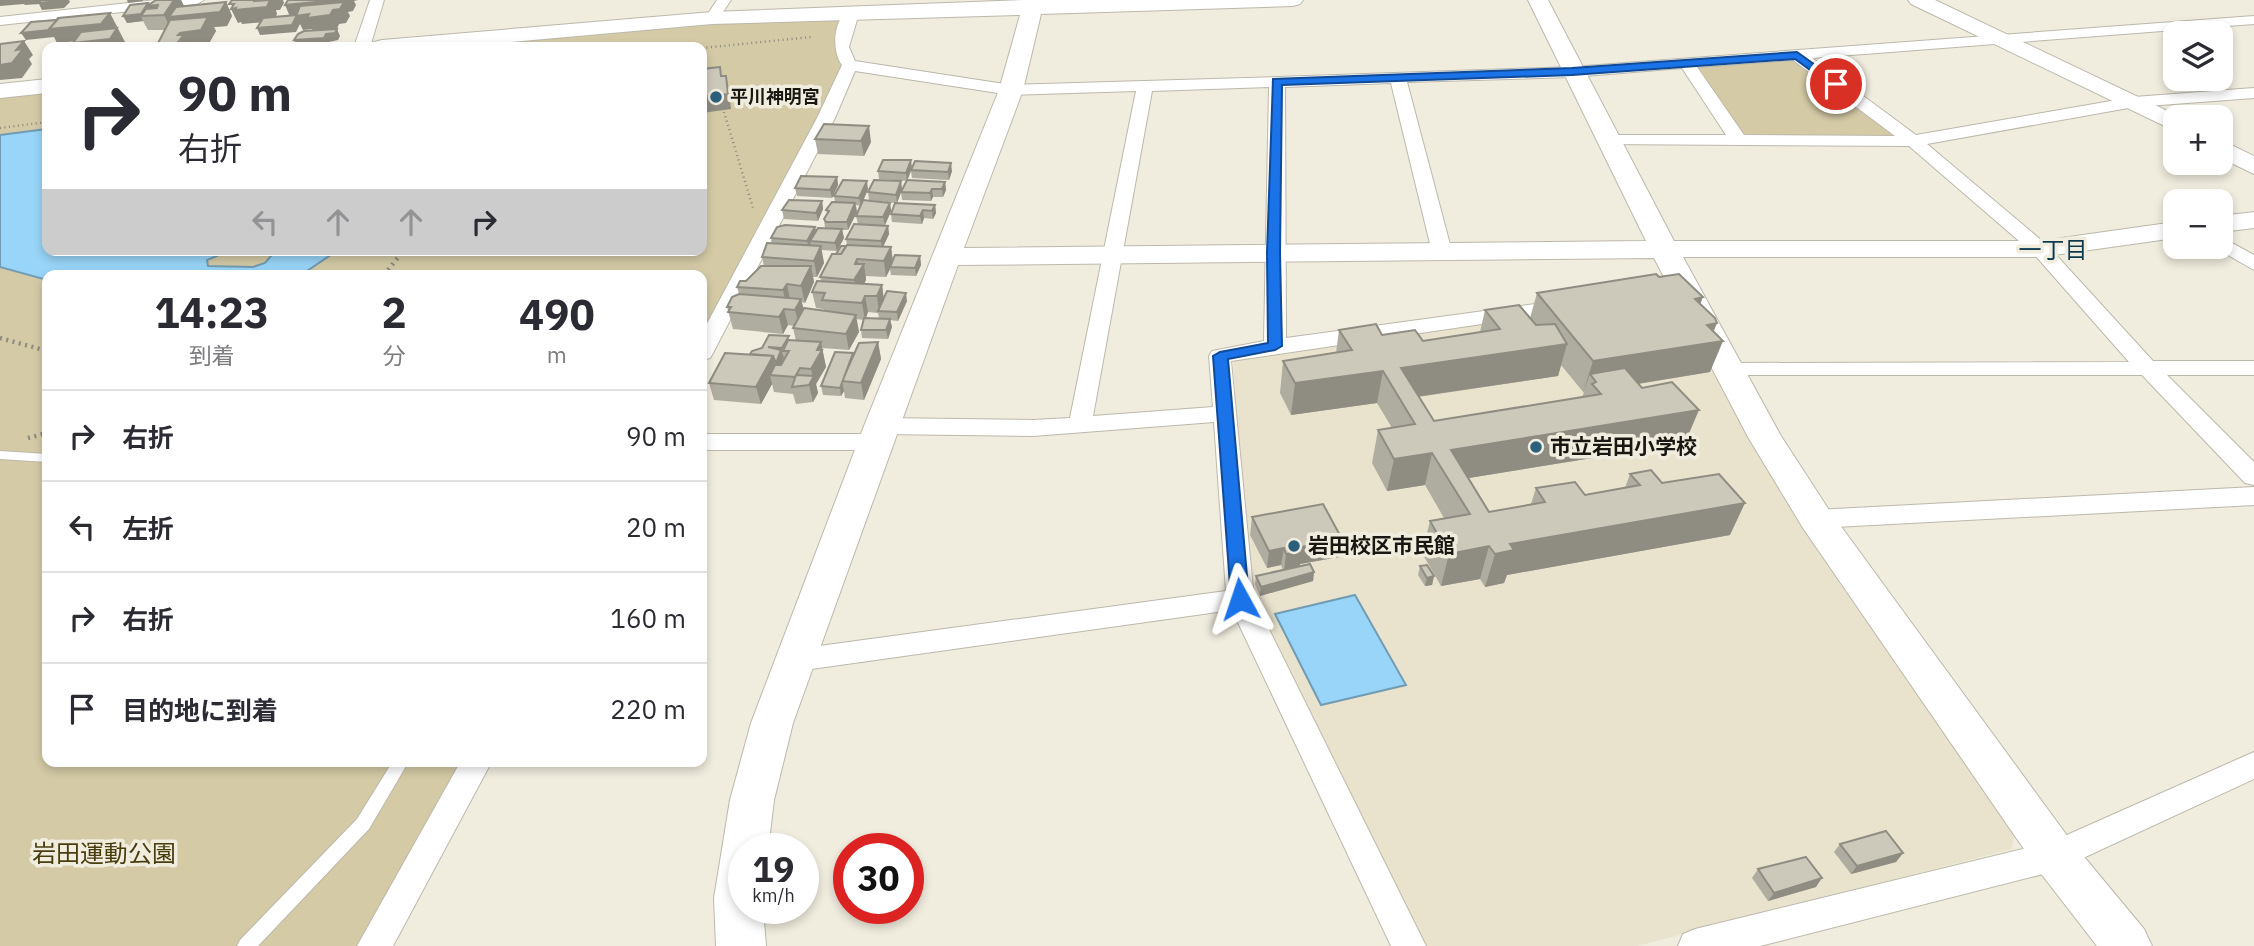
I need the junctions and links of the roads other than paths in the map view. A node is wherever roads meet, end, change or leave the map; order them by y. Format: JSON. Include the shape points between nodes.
{"nodes":[{"id":1,"x":79,"y":0,"type":"edge"},
{"id":2,"x":197,"y":0,"type":"edge"},
{"id":3,"x":377,"y":0,"type":"edge"},
{"id":4,"x":1293,"y":0,"type":"edge"},
{"id":5,"x":1538,"y":0,"type":"edge"},
{"id":6,"x":1918,"y":0,"type":"edge"},
{"id":7,"x":1033,"y":4,"type":"edge"},
{"id":8,"x":718,"y":9,"type":"edge"},
{"id":9,"x":68,"y":13,"type":"junction"},
{"id":10,"x":852,"y":13,"type":"junction"},
{"id":11,"x":2254,"y":20,"type":"edge"},
{"id":12,"x":0,"y":21,"type":"edge"},
{"id":13,"x":2000,"y":39,"type":"junction"},
{"id":14,"x":364,"y":42,"type":"edge"},
{"id":15,"x":426,"y":42,"type":"edge"},
{"id":16,"x":1797,"y":55,"type":"junction"},
{"id":17,"x":1687,"y":64,"type":"junction"},
{"id":18,"x":850,"y":65,"type":"junction"},
{"id":19,"x":1572,"y":72,"type":"junction"},
{"id":20,"x":1398,"y":78,"type":"junction"},
{"id":21,"x":1277,"y":82,"type":"junction"},
{"id":22,"x":1146,"y":86,"type":"junction"},
{"id":23,"x":42,"y":87,"type":"edge"},
{"id":24,"x":1010,"y":90,"type":"junction"},
{"id":25,"x":0,"y":91,"type":"edge"},
{"id":26,"x":2254,"y":93,"type":"edge"},
{"id":27,"x":2134,"y":102,"type":"junction"},
{"id":28,"x":2163,"y":118,"type":"edge"},
{"id":29,"x":1608,"y":140,"type":"junction"},
{"id":30,"x":1739,"y":141,"type":"junction"},
{"id":31,"x":1913,"y":141,"type":"junction"},
{"id":32,"x":2233,"y":155,"type":"edge"},
{"id":33,"x":2254,"y":166,"type":"edge"},
{"id":34,"x":2254,"y":219,"type":"edge"},
{"id":35,"x":2233,"y":222,"type":"edge"},
{"id":36,"x":2163,"y":232,"type":"edge"},
{"id":37,"x":1664,"y":249,"type":"junction"},
{"id":38,"x":2040,"y":249,"type":"junction"},
{"id":39,"x":2233,"y":251,"type":"edge"},
{"id":40,"x":1442,"y":252,"type":"junction"},
{"id":41,"x":1273,"y":253,"type":"junction"},
{"id":42,"x":1111,"y":255,"type":"junction"},
{"id":43,"x":946,"y":257,"type":"junction"},
{"id":44,"x":2254,"y":264,"type":"edge"},
{"id":45,"x":1590,"y":302,"type":"edge"},
{"id":46,"x":707,"y":344,"type":"edge"},
{"id":47,"x":1275,"y":346,"type":"junction"},
{"id":48,"x":2148,"y":369,"type":"junction"},
{"id":49,"x":2254,"y":369,"type":"edge"},
{"id":50,"x":1730,"y":370,"type":"junction"},
{"id":51,"x":1224,"y":414,"type":"junction"},
{"id":52,"x":1080,"y":424,"type":"junction"},
{"id":53,"x":878,"y":434,"type":"junction"},
{"id":54,"x":707,"y":442,"type":"edge"},
{"id":55,"x":0,"y":455,"type":"edge"},
{"id":56,"x":42,"y":458,"type":"edge"},
{"id":57,"x":2254,"y":477,"type":"edge"},
{"id":58,"x":2254,"y":496,"type":"edge"},
{"id":59,"x":1816,"y":519,"type":"junction"},
{"id":60,"x":1240,"y":599,"type":"junction"},
{"id":61,"x":797,"y":660,"type":"junction"},
{"id":62,"x":2254,"y":765,"type":"edge"},
{"id":63,"x":397,"y":767,"type":"edge"},
{"id":64,"x":474,"y":767,"type":"edge"},
{"id":65,"x":747,"y":833,"type":"edge"},
{"id":66,"x":2054,"y":856,"type":"junction"},
{"id":67,"x":740,"y":924,"type":"edge"},
{"id":68,"x":246,"y":946,"type":"edge"},
{"id":69,"x":374,"y":946,"type":"edge"},
{"id":70,"x":741,"y":946,"type":"edge"},
{"id":71,"x":1409,"y":946,"type":"edge"},
{"id":72,"x":1695,"y":946,"type":"edge"},
{"id":73,"x":2127,"y":946,"type":"edge"}],
"edges":[{"from":1,"to":9,"type":"street"},
{"from":2,"to":9,"type":"street"},
{"from":3,"to":14,"type":"street"},
{"from":4,"to":7,"type":"street"},
{"from":5,"to":19,"type":"street"},
{"from":6,"to":13,"type":"street"},
{"from":7,"to":10,"type":"street"},
{"from":7,"to":24,"type":"street"},
{"from":8,"to":10,"type":"street"},
{"from":8,"to":15,"type":"street"},
{"from":9,"to":12,"type":"street"},
{"from":10,"to":18,"type":"street","via":[[840,42],[844,60]]},
{"from":11,"to":13,"type":"street"},
{"from":13,"to":16,"type":"street"},
{"from":13,"to":27,"type":"street"},
{"from":16,"to":17,"type":"street"},
{"from":16,"to":31,"type":"street"},
{"from":17,"to":19,"type":"street"},
{"from":17,"to":30,"type":"street"},
{"from":18,"to":24,"type":"street"},
{"from":18,"to":46,"type":"street"},
{"from":19,"to":20,"type":"street"},
{"from":19,"to":29,"type":"street"},
{"from":20,"to":21,"type":"street"},
{"from":20,"to":40,"type":"street"},
{"from":21,"to":22,"type":"street"},
{"from":21,"to":41,"type":"street"},
{"from":22,"to":24,"type":"street"},
{"from":22,"to":42,"type":"street"},
{"from":23,"to":25,"type":"street"},
{"from":24,"to":43,"type":"street"},
{"from":26,"to":27,"type":"street"},
{"from":27,"to":28,"type":"street"},
{"from":27,"to":31,"type":"street"},
{"from":29,"to":30,"type":"street"},
{"from":29,"to":37,"type":"street"},
{"from":30,"to":31,"type":"street"},
{"from":31,"to":38,"type":"street"},
{"from":32,"to":33,"type":"street"},
{"from":34,"to":35,"type":"street"},
{"from":36,"to":38,"type":"street"},
{"from":37,"to":38,"type":"street"},
{"from":37,"to":40,"type":"street"},
{"from":37,"to":50,"type":"street","via":[[1672,291]]},
{"from":38,"to":48,"type":"street"},
{"from":39,"to":44,"type":"street"},
{"from":40,"to":41,"type":"street"},
{"from":41,"to":42,"type":"street"},
{"from":41,"to":47,"type":"street"},
{"from":42,"to":43,"type":"street"},
{"from":42,"to":52,"type":"street"},
{"from":43,"to":53,"type":"street"},
{"from":45,"to":47,"type":"street"},
{"from":47,"to":51,"type":"street","via":[[1220,356]]},
{"from":48,"to":49,"type":"street"},
{"from":48,"to":50,"type":"street"},
{"from":48,"to":57,"type":"street"},
{"from":50,"to":59,"type":"street","via":[[1765,438]]},
{"from":51,"to":52,"type":"street"},
{"from":51,"to":60,"type":"street"},
{"from":52,"to":53,"type":"street"},
{"from":53,"to":54,"type":"street"},
{"from":53,"to":61,"type":"street"},
{"from":55,"to":56,"type":"lane"},
{"from":58,"to":59,"type":"street"},
{"from":59,"to":66,"type":"street"},
{"from":60,"to":61,"type":"street"},
{"from":60,"to":71,"type":"street"},
{"from":61,"to":65,"type":"street","via":[[772,723]]},
{"from":62,"to":66,"type":"street"},
{"from":63,"to":68,"type":"lane","via":[[363,824]]},
{"from":64,"to":69,"type":"street"},
{"from":66,"to":72,"type":"street"},
{"from":66,"to":73,"type":"street"},
{"from":67,"to":70,"type":"street"}]}
